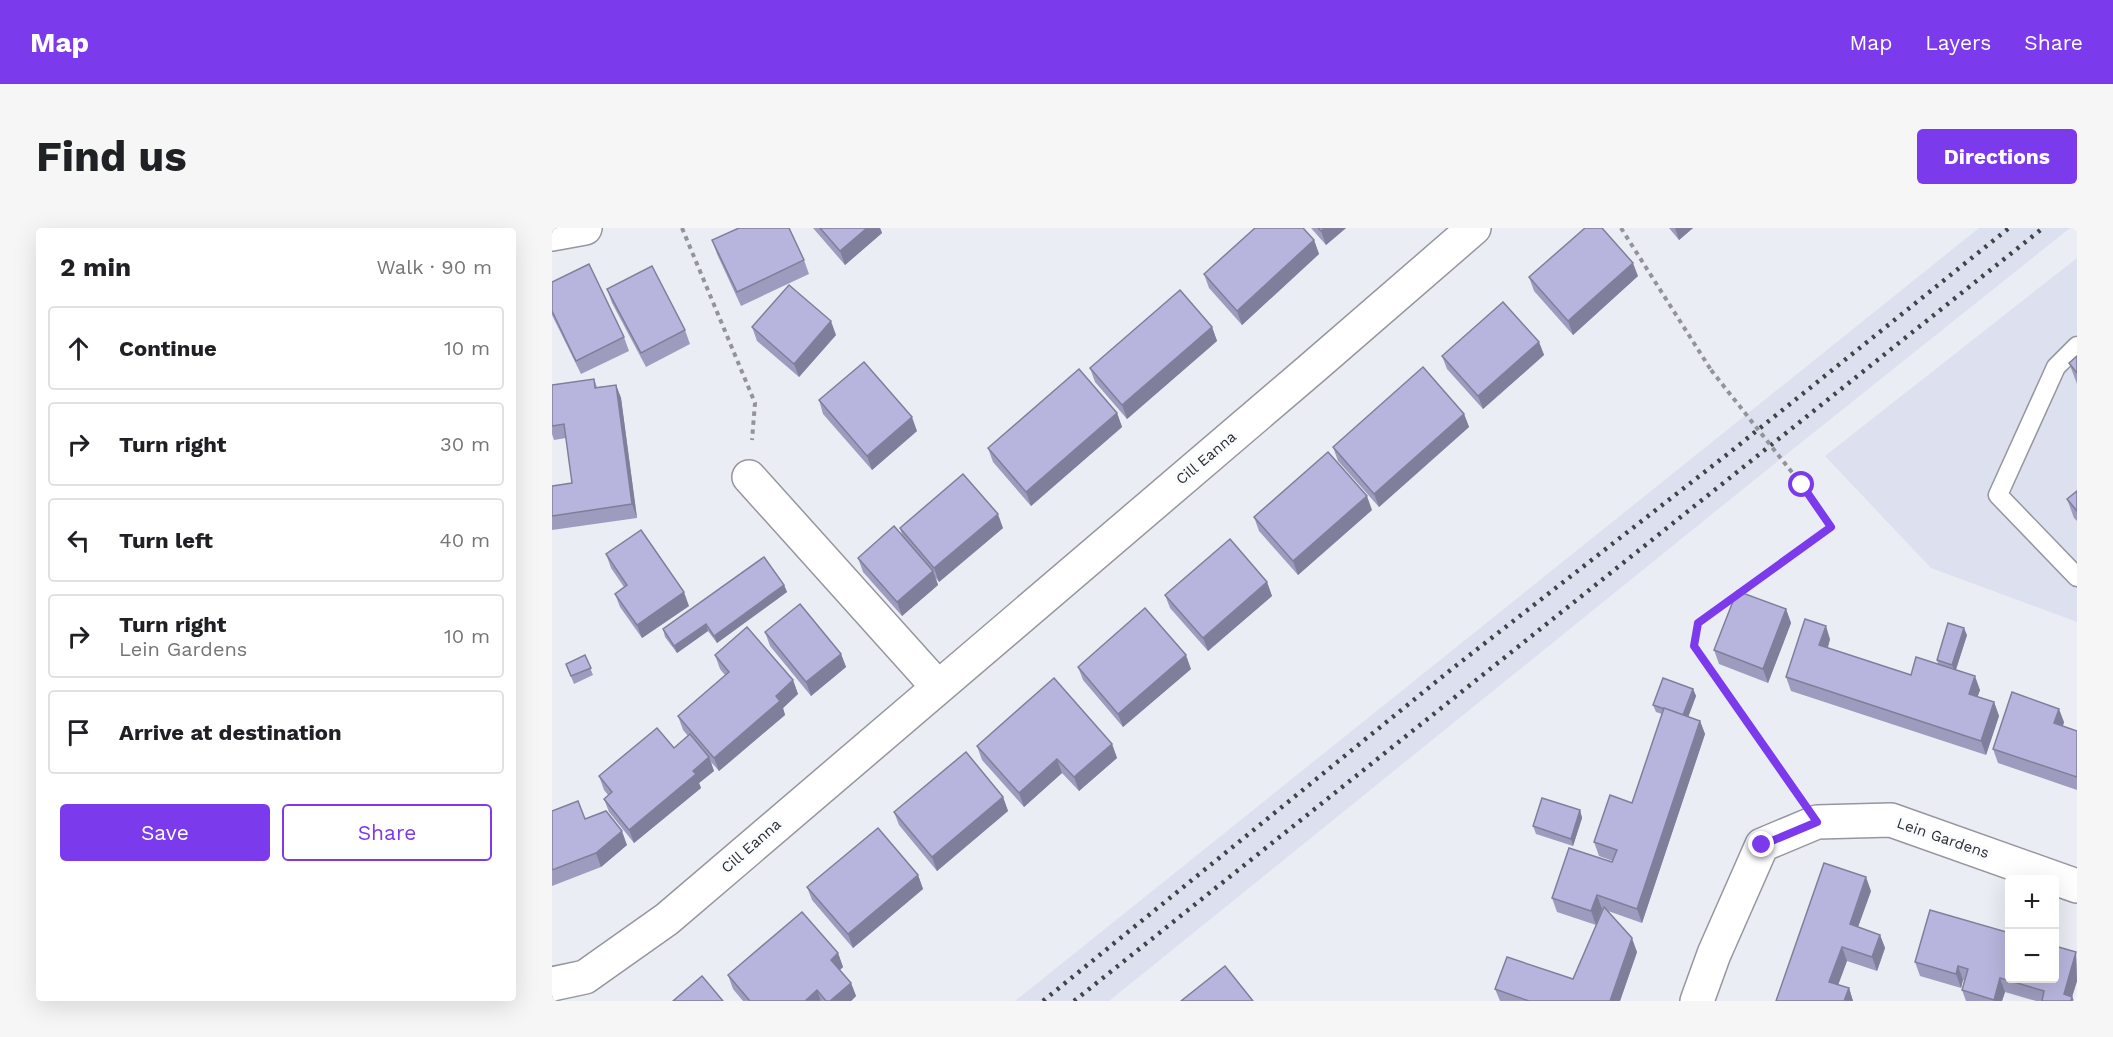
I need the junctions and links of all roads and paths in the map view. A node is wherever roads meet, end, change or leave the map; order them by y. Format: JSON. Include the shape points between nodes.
{"nodes":[{"id":1,"x":585,"y":228,"type":"edge"},
{"id":2,"x":682,"y":228,"type":"edge"},
{"id":3,"x":1474,"y":228,"type":"edge"},
{"id":4,"x":1621,"y":228,"type":"edge"},
{"id":5,"x":552,"y":234,"type":"edge"},
{"id":6,"x":2077,"y":346,"type":"edge"},
{"id":7,"x":749,"y":477,"type":"joint"},
{"id":8,"x":2077,"y":577,"type":"edge"},
{"id":9,"x":937,"y":687,"type":"junction"},
{"id":10,"x":1817,"y":822,"type":"junction"},
{"id":11,"x":2077,"y":886,"type":"edge"},
{"id":12,"x":552,"y":984,"type":"edge"},
{"id":13,"x":1697,"y":1001,"type":"edge"}],
"edges":[{"from":1,"to":5,"type":"street"},
{"from":2,"to":7,"type":"path","via":[[755,403]]},
{"from":3,"to":9,"type":"street","name":"Cill Eanna"},
{"from":4,"to":10,"type":"path","bridge":true,"via":[[1711,370],[1831,527],[1698,623],[1694,646]]},
{"from":6,"to":8,"type":"lane","via":[[2056,366],[1998,495]]},
{"from":7,"to":9,"type":"street"},
{"from":9,"to":12,"type":"street","name":"Cill Eanna","via":[[667,919],[585,977]]},
{"from":10,"to":11,"type":"street","name":"Lein Gardens","via":[[1892,820]]},
{"from":10,"to":13,"type":"street","name":"Lein Gardens","via":[[1762,845]]}]}
